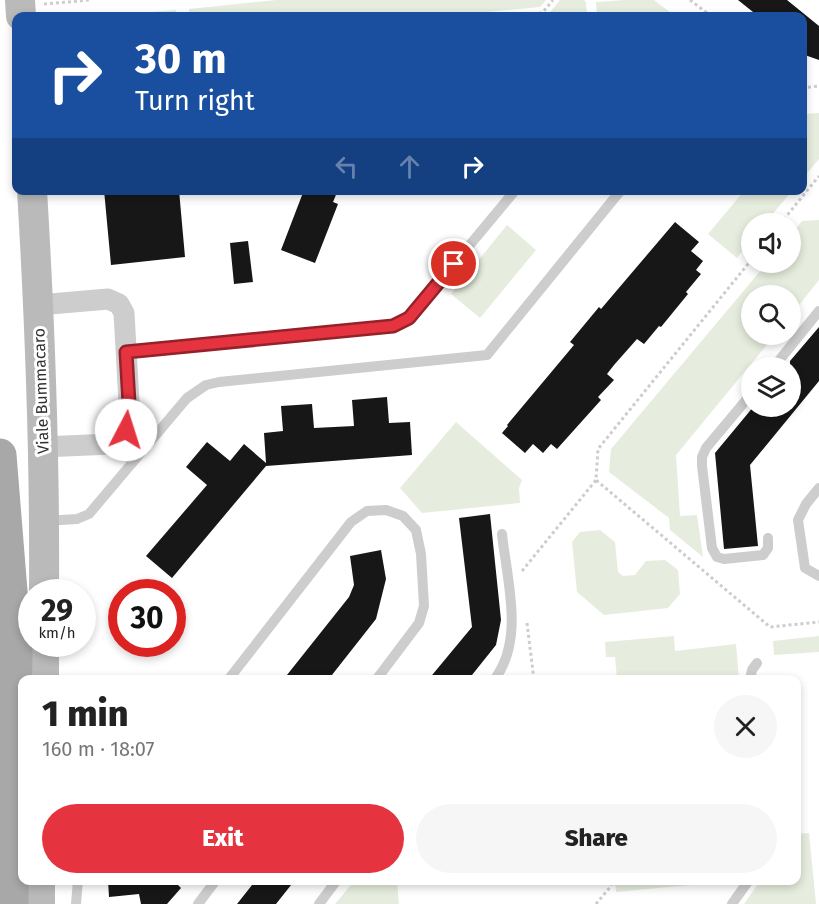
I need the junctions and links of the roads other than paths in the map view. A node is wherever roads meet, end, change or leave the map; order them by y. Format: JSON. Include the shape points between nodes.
{"nodes":[{"id":1,"x":32,"y":195,"type":"edge"},
{"id":2,"x":511,"y":195,"type":"edge"},
{"id":3,"x":617,"y":195,"type":"edge"},
{"id":4,"x":39,"y":304,"type":"junction"},
{"id":5,"x":819,"y":312,"type":"edge"},
{"id":6,"x":126,"y":352,"type":"junction"},
{"id":7,"x":782,"y":357,"type":"edge"},
{"id":8,"x":741,"y":406,"type":"edge"},
{"id":9,"x":42,"y":447,"type":"junction"},
{"id":10,"x":0,"y":455,"type":"edge"},
{"id":11,"x":819,"y":488,"type":"edge"},
{"id":12,"x":45,"y":521,"type":"junction"},
{"id":13,"x":502,"y":534,"type":"dead end"},
{"id":14,"x":768,"y":538,"type":"dead end"},
{"id":15,"x":819,"y":576,"type":"edge"},
{"id":16,"x":44,"y":579,"type":"edge"},
{"id":17,"x":44,"y":657,"type":"edge"},
{"id":18,"x":757,"y":663,"type":"dead end"},
{"id":19,"x":44,"y":675,"type":"edge"},
{"id":20,"x":232,"y":675,"type":"edge"},
{"id":21,"x":380,"y":675,"type":"edge"},
{"id":22,"x":498,"y":675,"type":"edge"},
{"id":23,"x":751,"y":675,"type":"edge"},
{"id":24,"x":40,"y":885,"type":"edge"},
{"id":25,"x":78,"y":885,"type":"edge"},
{"id":26,"x":212,"y":885,"type":"edge"},
{"id":27,"x":333,"y":885,"type":"edge"},
{"id":28,"x":745,"y":885,"type":"edge"},
{"id":29,"x":12,"y":904,"type":"edge"},
{"id":30,"x":40,"y":904,"type":"edge"},
{"id":31,"x":76,"y":904,"type":"edge"},
{"id":32,"x":198,"y":904,"type":"edge"},
{"id":33,"x":319,"y":904,"type":"edge"},
{"id":34,"x":732,"y":904,"type":"edge"}],
"edges":[{"from":1,"to":4,"type":"main road","name":"Viale Bummacaro"},
{"from":2,"to":6,"type":"lane","via":[[401,323]]},
{"from":3,"to":12,"type":"lane","via":[[487,355],[206,385],[187,398],[89,514]]},
{"from":4,"to":6,"type":"street","via":[[114,301],[124,313]]},
{"from":4,"to":9,"type":"main road","name":"Viale Bummacaro"},
{"from":5,"to":7,"type":"lane"},
{"from":6,"to":9,"type":"street","via":[[130,420],[118,440],[105,445]]},
{"from":8,"to":14,"type":"lane","via":[[702,457],[712,548],[724,560],[763,555]]},
{"from":9,"to":12,"type":"main road","name":"Viale Bummacaro"},
{"from":10,"to":29,"type":"main road","via":[[16,653]]},
{"from":11,"to":15,"type":"lane","via":[[801,512],[798,528],[805,568]]},
{"from":12,"to":16,"type":"main road","name":"Viale Bummacaro"},
{"from":13,"to":22,"type":"lane","via":[[512,639],[509,655]]},
{"from":17,"to":19,"type":"main road"},
{"from":18,"to":23,"type":"lane"},
{"from":20,"to":21,"type":"lane","via":[[351,522],[367,511],[386,510],[403,516],[416,530],[422,554],[424,606],[414,631]]},
{"from":24,"to":30,"type":"main road"},
{"from":25,"to":31,"type":"lane"},
{"from":26,"to":32,"type":"lane"},
{"from":27,"to":33,"type":"lane"},
{"from":28,"to":34,"type":"lane"}]}
